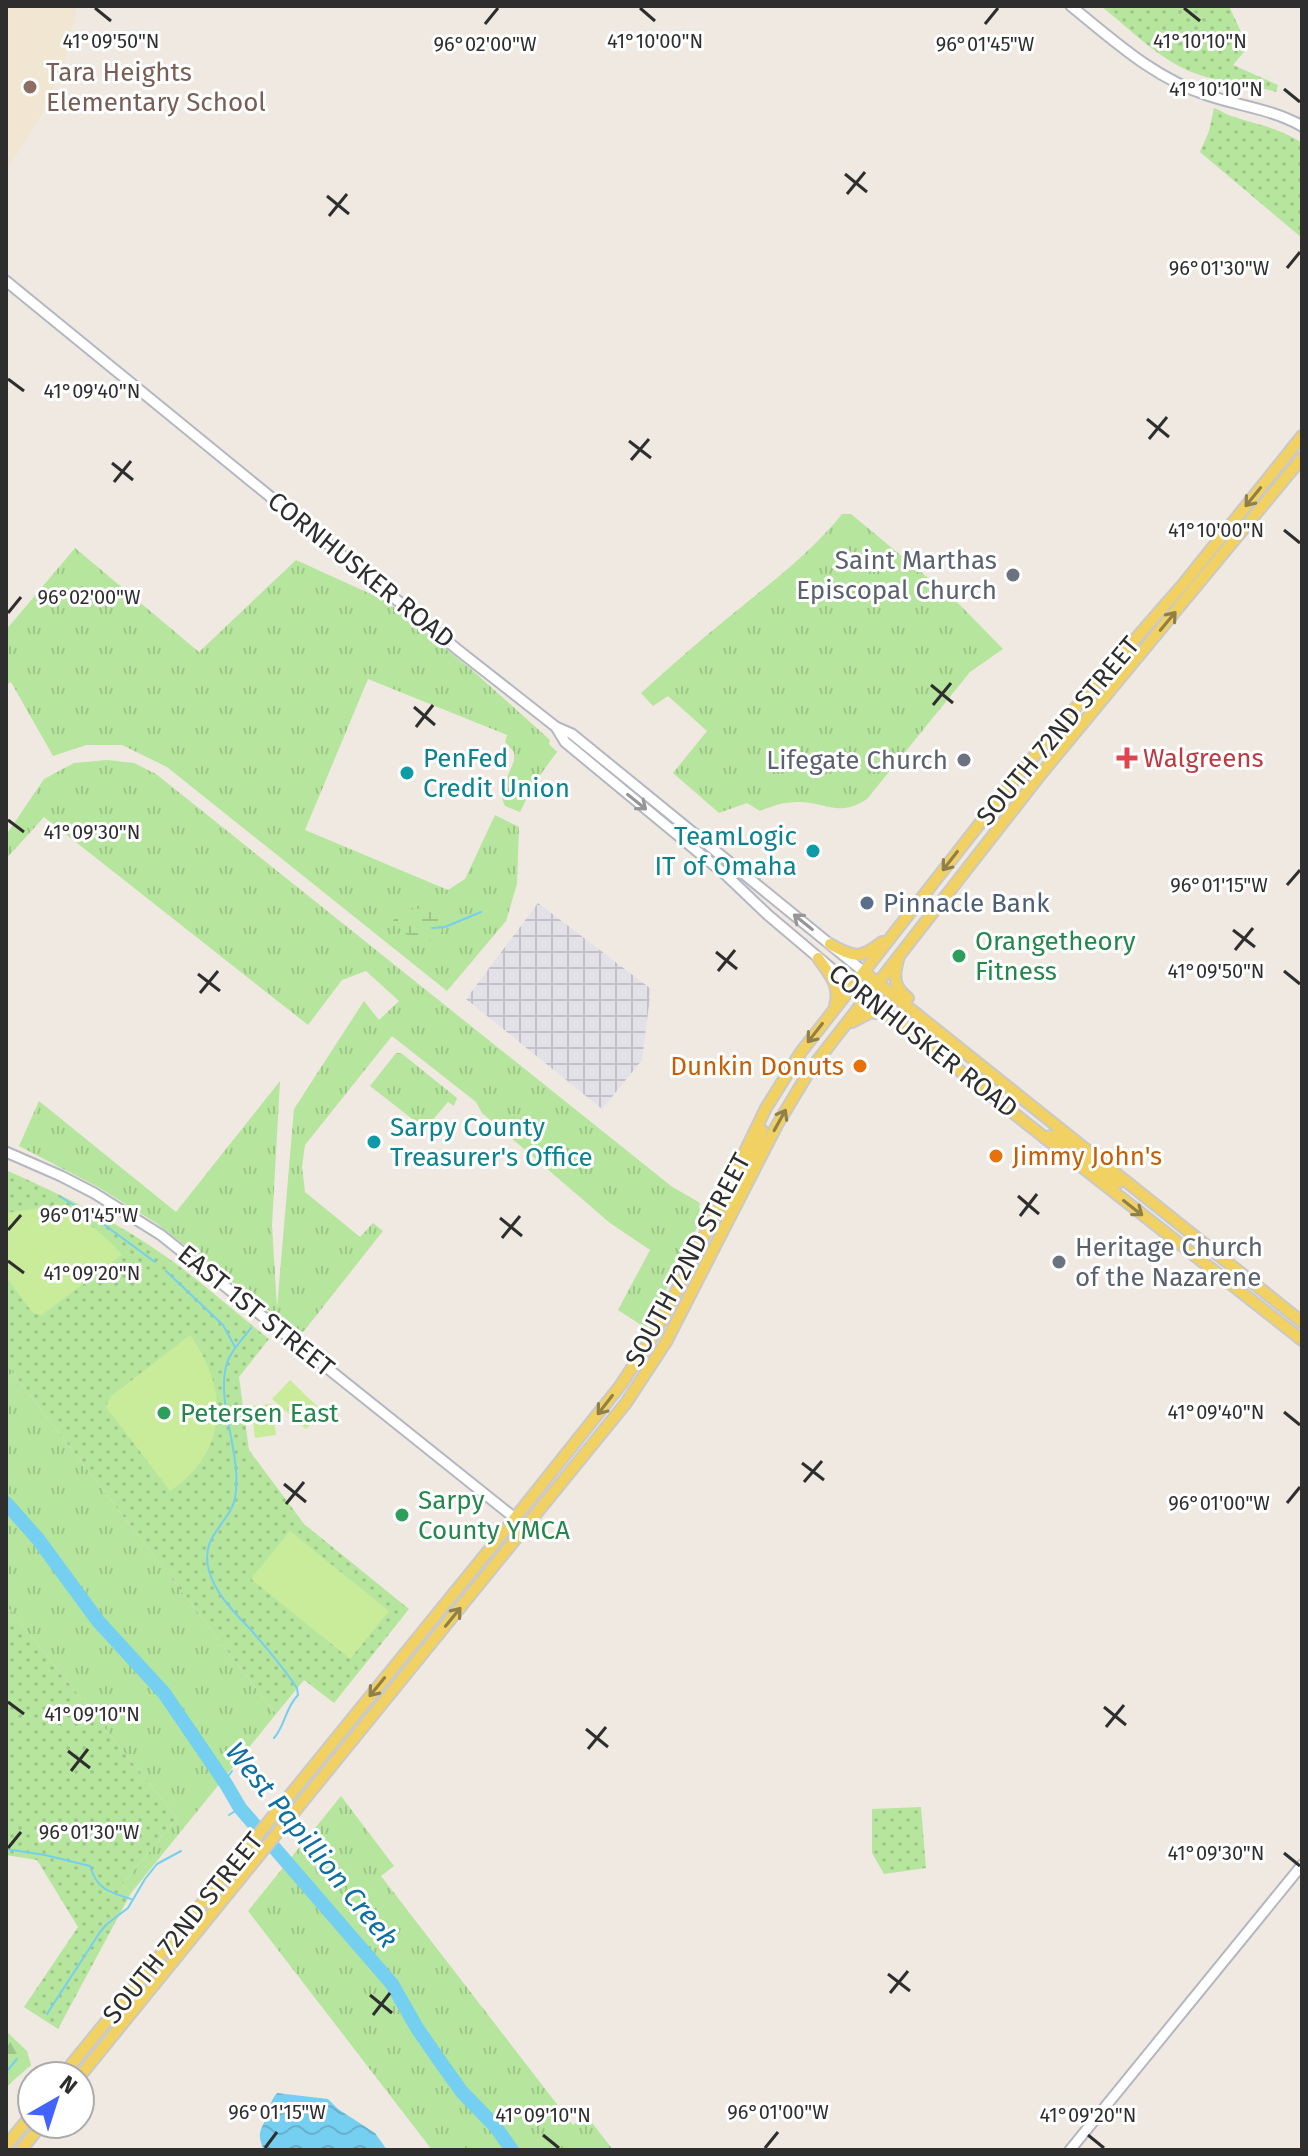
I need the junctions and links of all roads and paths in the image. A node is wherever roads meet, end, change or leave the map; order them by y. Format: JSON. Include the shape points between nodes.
{"nodes":[{"id":1,"x":1071,"y":6,"type":"edge"},
{"id":2,"x":1302,"y":126,"type":"edge"},
{"id":3,"x":6,"y":281,"type":"edge"},
{"id":4,"x":1302,"y":436,"type":"edge"},
{"id":5,"x":1302,"y":458,"type":"edge"},
{"id":6,"x":556,"y":727,"type":"junction"},
{"id":7,"x":896,"y":930,"type":"junction"},
{"id":8,"x":830,"y":944,"type":"junction"},
{"id":9,"x":901,"y":953,"type":"junction"},
{"id":10,"x":818,"y":958,"type":"junction"},
{"id":11,"x":864,"y":972,"type":"junction"},
{"id":12,"x":878,"y":983,"type":"junction"},
{"id":13,"x":852,"y":986,"type":"junction"},
{"id":14,"x":867,"y":998,"type":"junction"},
{"id":15,"x":833,"y":1010,"type":"junction"},
{"id":16,"x":894,"y":1020,"type":"junction"},
{"id":17,"x":840,"y":1031,"type":"junction"},
{"id":18,"x":766,"y":1108,"type":"junction"},
{"id":19,"x":1040,"y":1112,"type":"junction"},
{"id":20,"x":1045,"y":1138,"type":"junction"},
{"id":21,"x":6,"y":1152,"type":"edge"},
{"id":22,"x":1150,"y":1202,"type":"junction"},
{"id":23,"x":719,"y":1207,"type":"junction"},
{"id":24,"x":731,"y":1214,"type":"junction"},
{"id":25,"x":689,"y":1298,"type":"junction"},
{"id":26,"x":1302,"y":1322,"type":"edge"},
{"id":27,"x":1302,"y":1340,"type":"edge"},
{"id":28,"x":515,"y":1518,"type":"junction"},
{"id":29,"x":526,"y":1527,"type":"junction"},
{"id":30,"x":1302,"y":1865,"type":"edge"},
{"id":31,"x":75,"y":2060,"type":"edge"},
{"id":32,"x":93,"y":2060,"type":"edge"},
{"id":33,"x":1070,"y":2150,"type":"edge"}],
"edges":[{"from":1,"to":2,"type":"main road","via":[[1155,71]]},
{"from":3,"to":6,"type":"main road","name":"CORNHUSKER ROAD"},
{"from":4,"to":7,"type":"main road","name":"SOUTH 72ND STREET","one_way":true},
{"from":9,"to":5,"type":"main road","name":"SOUTH 72ND STREET","one_way":true},
{"from":8,"to":6,"type":"main road","name":"CORNHUSKER ROAD","one_way":true,"via":[[572,734]]},
{"from":6,"to":10,"type":"main road","name":"CORNHUSKER ROAD","one_way":true,"via":[[565,742]]},
{"from":7,"to":8,"type":"main road","via":[[859,955]]},
{"from":7,"to":11,"type":"main road","name":"SOUTH 72ND STREET"},
{"from":8,"to":11,"type":"main road","name":"CORNHUSKER ROAD"},
{"from":9,"to":12,"type":"main road","name":"SOUTH 72ND STREET"},
{"from":9,"to":19,"type":"main road","via":[[894,975],[900,991],[1019,1087]]},
{"from":10,"to":13,"type":"main road","name":"CORNHUSKER ROAD"},
{"from":10,"to":15,"type":"main road","via":[[837,986]]},
{"from":11,"to":12,"type":"main road","name":"CORNHUSKER ROAD"},
{"from":11,"to":13,"type":"main road","name":"SOUTH 72ND STREET"},
{"from":12,"to":14,"type":"main road","name":"SOUTH 72ND STREET"},
{"from":12,"to":19,"type":"main road","name":"CORNHUSKER ROAD"},
{"from":13,"to":14,"type":"main road","name":"CORNHUSKER ROAD"},
{"from":13,"to":15,"type":"main road","name":"SOUTH 72ND STREET"},
{"from":14,"to":16,"type":"main road","name":"CORNHUSKER ROAD"},
{"from":14,"to":17,"type":"main road","name":"SOUTH 72ND STREET"},
{"from":15,"to":18,"type":"main road","name":"SOUTH 72ND STREET","one_way":true},
{"from":16,"to":17,"type":"main road","via":[[871,1012]]},
{"from":16,"to":20,"type":"main road","name":"CORNHUSKER ROAD"},
{"from":24,"to":17,"type":"main road","name":"SOUTH 72ND STREET","one_way":true,"via":[[787,1106]]},
{"from":18,"to":23,"type":"main road","name":"SOUTH 72ND STREET"},
{"from":18,"to":24,"type":"main road","via":[[756,1147],[730,1199]]},
{"from":19,"to":22,"type":"main road","name":"CORNHUSKER ROAD"},
{"from":20,"to":22,"type":"main road","via":[[1057,1137]]},
{"from":20,"to":27,"type":"main road","name":"CORNHUSKER ROAD","one_way":true},
{"from":21,"to":28,"type":"main road","name":"EAST 1ST STREET","via":[[94,1193],[161,1235]]},
{"from":22,"to":26,"type":"main road","name":"CORNHUSKER ROAD"},
{"from":23,"to":25,"type":"main road","via":[[722,1217]]},
{"from":23,"to":28,"type":"main road","name":"SOUTH 72ND STREET","one_way":true,"via":[[642,1354]]},
{"from":24,"to":25,"type":"main road","name":"SOUTH 72ND STREET"},
{"from":25,"to":29,"type":"main road","name":"SOUTH 72ND STREET","via":[[638,1387]]},
{"from":28,"to":29,"type":"main road","name":"EAST 1ST STREET"},
{"from":28,"to":31,"type":"main road","name":"SOUTH 72ND STREET","one_way":true},
{"from":32,"to":29,"type":"main road","name":"SOUTH 72ND STREET","one_way":true},
{"from":30,"to":33,"type":"main road"}]}
